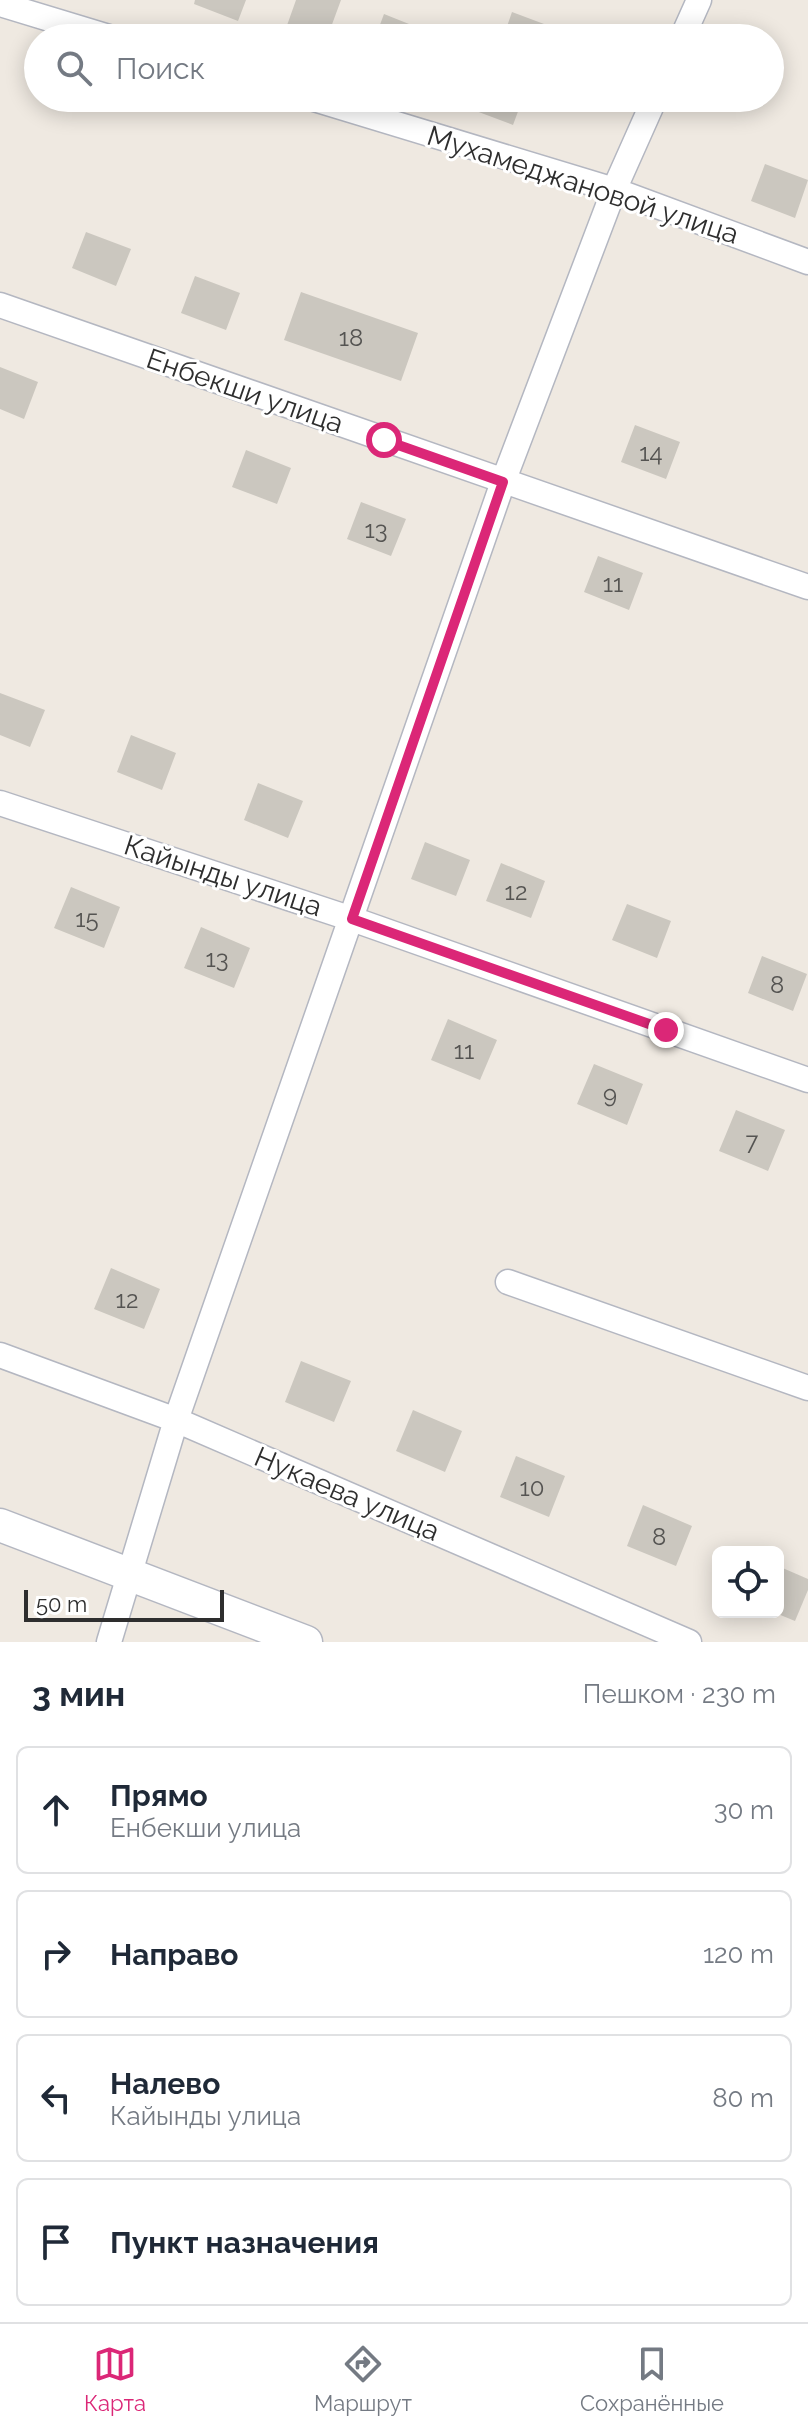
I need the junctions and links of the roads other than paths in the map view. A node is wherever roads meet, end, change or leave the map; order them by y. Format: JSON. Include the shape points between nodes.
{"nodes":[{"id":1,"x":699,"y":0,"type":"edge"},
{"id":2,"x":0,"y":4,"type":"edge"},
{"id":3,"x":66,"y":24,"type":"edge"},
{"id":4,"x":688,"y":24,"type":"edge"},
{"id":5,"x":357,"y":112,"type":"edge"},
{"id":6,"x":649,"y":112,"type":"edge"},
{"id":7,"x":614,"y":190,"type":"junction"},
{"id":8,"x":808,"y":262,"type":"edge"},
{"id":9,"x":0,"y":305,"type":"edge"},
{"id":10,"x":503,"y":482,"type":"junction"},
{"id":11,"x":808,"y":587,"type":"edge"},
{"id":12,"x":0,"y":803,"type":"edge"},
{"id":13,"x":352,"y":919,"type":"junction"},
{"id":14,"x":808,"y":1080,"type":"edge"},
{"id":15,"x":508,"y":1282,"type":"dead end"},
{"id":16,"x":0,"y":1355,"type":"edge"},
{"id":17,"x":808,"y":1388,"type":"edge"},
{"id":18,"x":176,"y":1420,"type":"junction"},
{"id":19,"x":0,"y":1525,"type":"edge"},
{"id":20,"x":129,"y":1574,"type":"junction"},
{"id":21,"x":109,"y":1642,"type":"edge"},
{"id":22,"x":306,"y":1642,"type":"edge"},
{"id":23,"x":689,"y":1642,"type":"edge"}],
"edges":[{"from":1,"to":4,"type":"street"},
{"from":2,"to":3,"type":"street"},
{"from":5,"to":7,"type":"street","name":"Мухамеджановой улица"},
{"from":6,"to":7,"type":"street"},
{"from":7,"to":8,"type":"street","name":"Мухамеджановой улица"},
{"from":7,"to":10,"type":"street"},
{"from":9,"to":10,"type":"street","name":"Енбекши улица"},
{"from":10,"to":11,"type":"street","name":"Енбекши улица"},
{"from":10,"to":13,"type":"street"},
{"from":12,"to":13,"type":"street","name":"Кайынды улица"},
{"from":13,"to":14,"type":"street","name":"Кайынды улица"},
{"from":13,"to":18,"type":"street"},
{"from":15,"to":17,"type":"street"},
{"from":16,"to":18,"type":"street","name":"Нукаева улица"},
{"from":18,"to":20,"type":"street"},
{"from":18,"to":23,"type":"street","name":"Нукаева улица"},
{"from":19,"to":20,"type":"street"},
{"from":20,"to":21,"type":"street"},
{"from":20,"to":22,"type":"street"}]}
